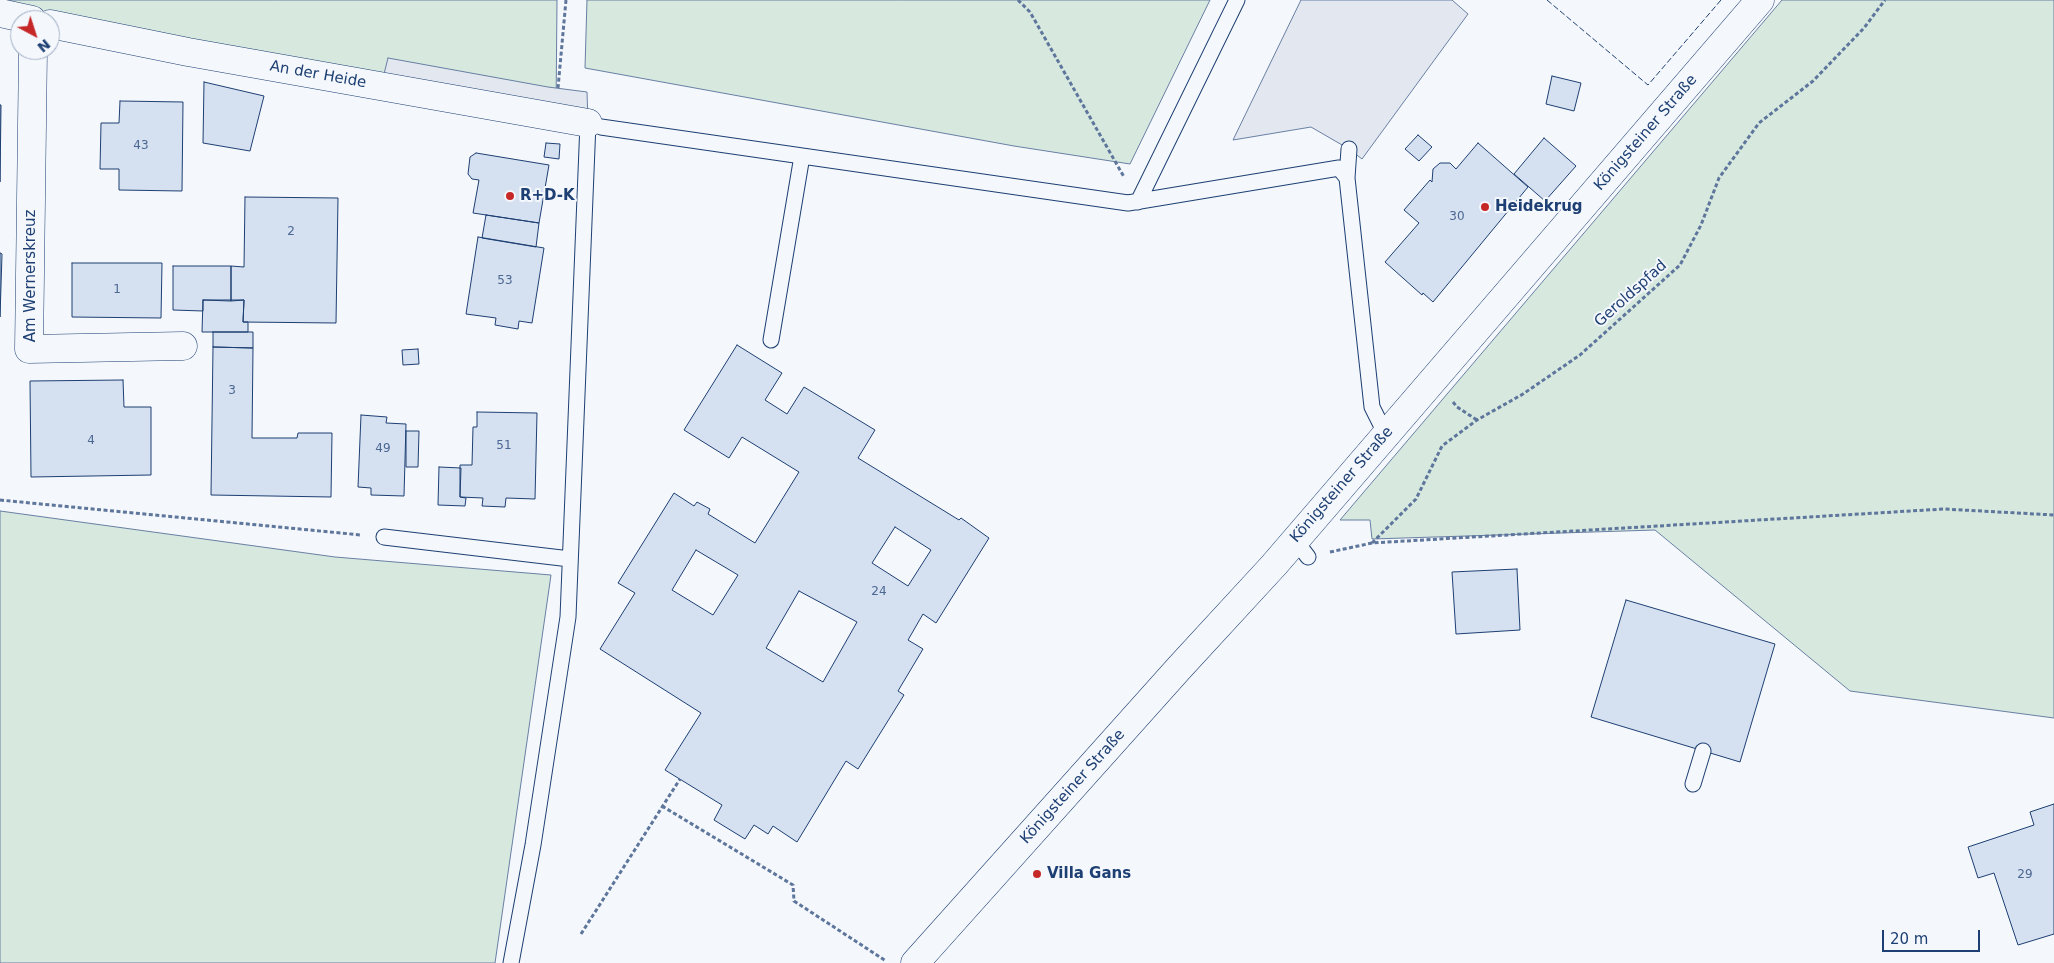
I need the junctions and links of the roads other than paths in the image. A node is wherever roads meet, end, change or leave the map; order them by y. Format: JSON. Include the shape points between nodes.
{"nodes":[{"id":1,"x":1237,"y":0,"type":"edge"},
{"id":2,"x":1760,"y":0,"type":"edge"},
{"id":3,"x":60,"y":26,"type":"edge"},
{"id":4,"x":33,"y":60,"type":"edge"},
{"id":5,"x":594,"y":125,"type":"junction"},
{"id":6,"x":1349,"y":149,"type":"dead end"},
{"id":7,"x":802,"y":156,"type":"junction"},
{"id":8,"x":1347,"y":178,"type":"junction"},
{"id":9,"x":1138,"y":202,"type":"junction"},
{"id":10,"x":771,"y":340,"type":"dead end"},
{"id":11,"x":183,"y":346,"type":"dead end"},
{"id":12,"x":1386,"y":435,"type":"junction"},
{"id":13,"x":384,"y":537,"type":"road end"},
{"id":14,"x":570,"y":559,"type":"junction"},
{"id":15,"x":1703,"y":751,"type":"dead end"},
{"id":16,"x":1693,"y":784,"type":"dead end"},
{"id":17,"x":511,"y":963,"type":"edge"},
{"id":18,"x":915,"y":963,"type":"edge"}],
"edges":[{"from":1,"to":9,"type":"lane"},
{"from":2,"to":12,"type":"main road","name":"Königsteiner Straße"},
{"from":3,"to":5,"type":"main road","name":"An der Heide"},
{"from":4,"to":11,"type":"main road","name":"Am Wernerskreuz","via":[[30,349]]},
{"from":5,"to":7,"type":"lane"},
{"from":5,"to":14,"type":"lane"},
{"from":6,"to":8,"type":"lane"},
{"from":7,"to":9,"type":"lane"},
{"from":7,"to":10,"type":"lane"},
{"from":8,"to":9,"type":"lane","via":[[1339,168]]},
{"from":8,"to":12,"type":"lane","via":[[1372,406]]},
{"from":12,"to":18,"type":"main road","name":"Königsteiner Straße","via":[[1302,548]]},
{"from":13,"to":14,"type":"lane"},
{"from":14,"to":17,"type":"lane","via":[[568,617]]},
{"from":15,"to":16,"type":"lane"}]}
